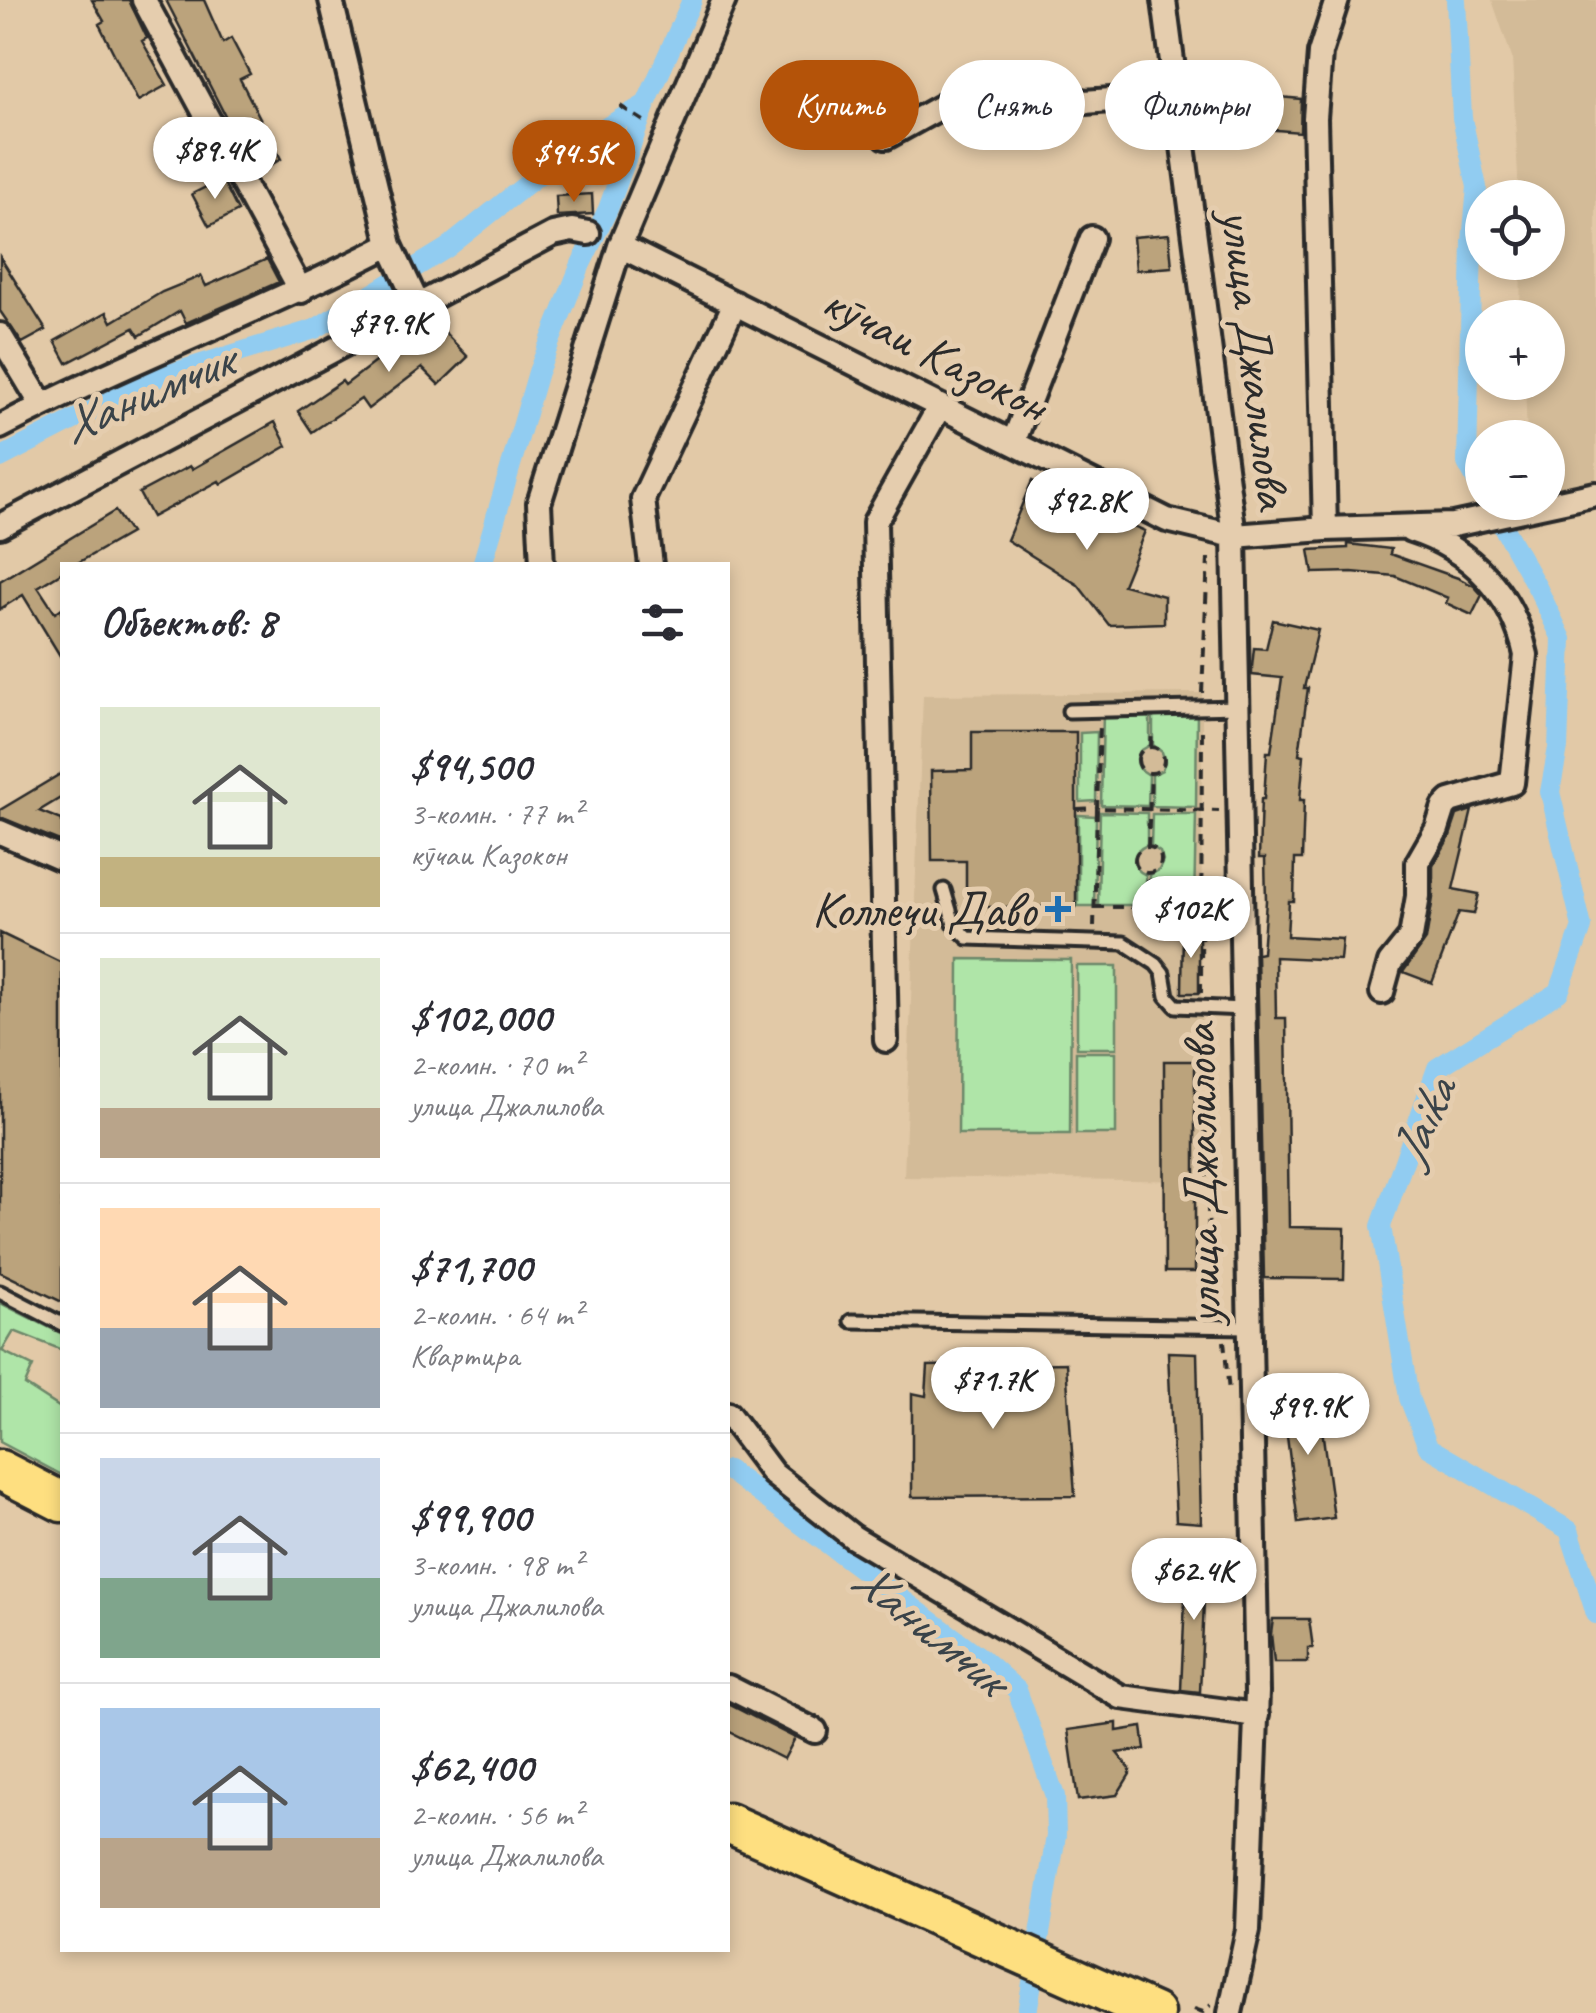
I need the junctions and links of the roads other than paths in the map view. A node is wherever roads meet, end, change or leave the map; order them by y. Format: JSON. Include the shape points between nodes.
{"nodes":[{"id":1,"x":144,"y":0,"type":"edge"},
{"id":2,"x":331,"y":0,"type":"edge"},
{"id":3,"x":724,"y":0,"type":"edge"},
{"id":4,"x":1164,"y":0,"type":"edge"},
{"id":5,"x":1337,"y":0,"type":"edge"},
{"id":6,"x":1172,"y":60,"type":"edge"},
{"id":7,"x":1105,"y":100,"type":"edge"},
{"id":8,"x":919,"y":119,"type":"edge"},
{"id":9,"x":1183,"y":150,"type":"edge"},
{"id":10,"x":1092,"y":238,"type":"dead end"},
{"id":11,"x":604,"y":239,"type":"junction"},
{"id":12,"x":390,"y":244,"type":"junction"},
{"id":13,"x":300,"y":291,"type":"junction"},
{"id":14,"x":735,"y":304,"type":"junction"},
{"id":15,"x":418,"y":305,"type":"junction"},
{"id":16,"x":0,"y":335,"type":"edge"},
{"id":17,"x":42,"y":405,"type":"junction"},
{"id":18,"x":940,"y":406,"type":"junction"},
{"id":19,"x":0,"y":427,"type":"edge"},
{"id":20,"x":1014,"y":443,"type":"junction"},
{"id":21,"x":1596,"y":494,"type":"edge"},
{"id":22,"x":1565,"y":500,"type":"edge"},
{"id":23,"x":1474,"y":520,"type":"edge"},
{"id":24,"x":0,"y":526,"type":"edge"},
{"id":25,"x":1398,"y":526,"type":"junction"},
{"id":26,"x":1325,"y":528,"type":"junction"},
{"id":27,"x":1234,"y":536,"type":"junction"},
{"id":28,"x":542,"y":562,"type":"edge"},
{"id":29,"x":651,"y":562,"type":"edge"},
{"id":30,"x":1237,"y":706,"type":"junction"},
{"id":31,"x":1069,"y":711,"type":"dead end"},
{"id":32,"x":0,"y":832,"type":"edge"},
{"id":33,"x":60,"y":858,"type":"edge"},
{"id":34,"x":944,"y":890,"type":"dead end"},
{"id":35,"x":1382,"y":992,"type":"dead end"},
{"id":36,"x":1243,"y":1009,"type":"junction"},
{"id":37,"x":886,"y":1040,"type":"dead end"},
{"id":38,"x":0,"y":1292,"type":"edge"},
{"id":39,"x":851,"y":1321,"type":"dead end"},
{"id":40,"x":60,"y":1323,"type":"edge"},
{"id":41,"x":1248,"y":1327,"type":"junction"},
{"id":42,"x":730,"y":1417,"type":"edge"},
{"id":43,"x":0,"y":1470,"type":"edge"},
{"id":44,"x":60,"y":1501,"type":"edge"},
{"id":45,"x":730,"y":1688,"type":"edge"},
{"id":46,"x":1257,"y":1715,"type":"junction"},
{"id":47,"x":816,"y":1731,"type":"dead end"},
{"id":48,"x":730,"y":1824,"type":"edge"},
{"id":49,"x":1222,"y":2005,"type":"edge"},
{"id":50,"x":1154,"y":2013,"type":"edge"}],
"edges":[{"from":1,"to":13,"type":"street"},
{"from":2,"to":12,"type":"street"},
{"from":3,"to":11,"type":"street","via":[[667,135]]},
{"from":4,"to":6,"type":"street","name":"улица Джалилова"},
{"from":5,"to":26,"type":"street","via":[[1320,53],[1315,118]]},
{"from":7,"to":8,"type":"street","via":[[1017,87],[966,94]]},
{"from":9,"to":27,"type":"street","name":"улица Джалилова"},
{"from":10,"to":20,"type":"street"},
{"from":11,"to":14,"type":"street","name":"кӯчаи Казокон"},
{"from":11,"to":15,"type":"street","via":[[572,230],[552,234]]},
{"from":11,"to":28,"type":"street","via":[[539,503]]},
{"from":12,"to":13,"type":"street"},
{"from":12,"to":15,"type":"street"},
{"from":13,"to":17,"type":"street"},
{"from":14,"to":18,"type":"street","name":"кӯчаи Казокон"},
{"from":14,"to":29,"type":"street","via":[[643,499]]},
{"from":15,"to":24,"type":"street"},
{"from":16,"to":17,"type":"street"},
{"from":17,"to":19,"type":"street"},
{"from":18,"to":20,"type":"street","name":"кӯчаи Казокон"},
{"from":18,"to":37,"type":"street","via":[[875,522]]},
{"from":20,"to":27,"type":"street","name":"кӯчаи Казокон","via":[[1168,520]]},
{"from":21,"to":22,"type":"street"},
{"from":23,"to":25,"type":"street","name":"кӯчаи Казокон"},
{"from":25,"to":26,"type":"street","name":"кӯчаи Казокон"},
{"from":25,"to":35,"type":"street","via":[[1439,540],[1488,577],[1502,592],[1526,655],[1512,783],[1444,807],[1418,862],[1410,937],[1390,963]]},
{"from":26,"to":27,"type":"street","name":"кӯчаи Казокон"},
{"from":27,"to":30,"type":"street","name":"улица Джалилова"},
{"from":30,"to":31,"type":"lane"},
{"from":30,"to":36,"type":"street","name":"улица Джалилова"},
{"from":32,"to":33,"type":"street"},
{"from":34,"to":36,"type":"lane","via":[[962,936],[1124,944],[1156,964],[1172,1003]]},
{"from":36,"to":41,"type":"street","name":"улица Джалилова"},
{"from":38,"to":40,"type":"lane"},
{"from":39,"to":41,"type":"lane"},
{"from":41,"to":46,"type":"street","name":"улица Джалилова"},
{"from":42,"to":46,"type":"street","via":[[772,1474],[853,1537],[1122,1697]]},
{"from":43,"to":44,"type":"highway"},
{"from":45,"to":47,"type":"street"},
{"from":46,"to":49,"type":"street","name":"улица Джалилова","via":[[1248,1930]]},
{"from":48,"to":50,"type":"highway"}]}
